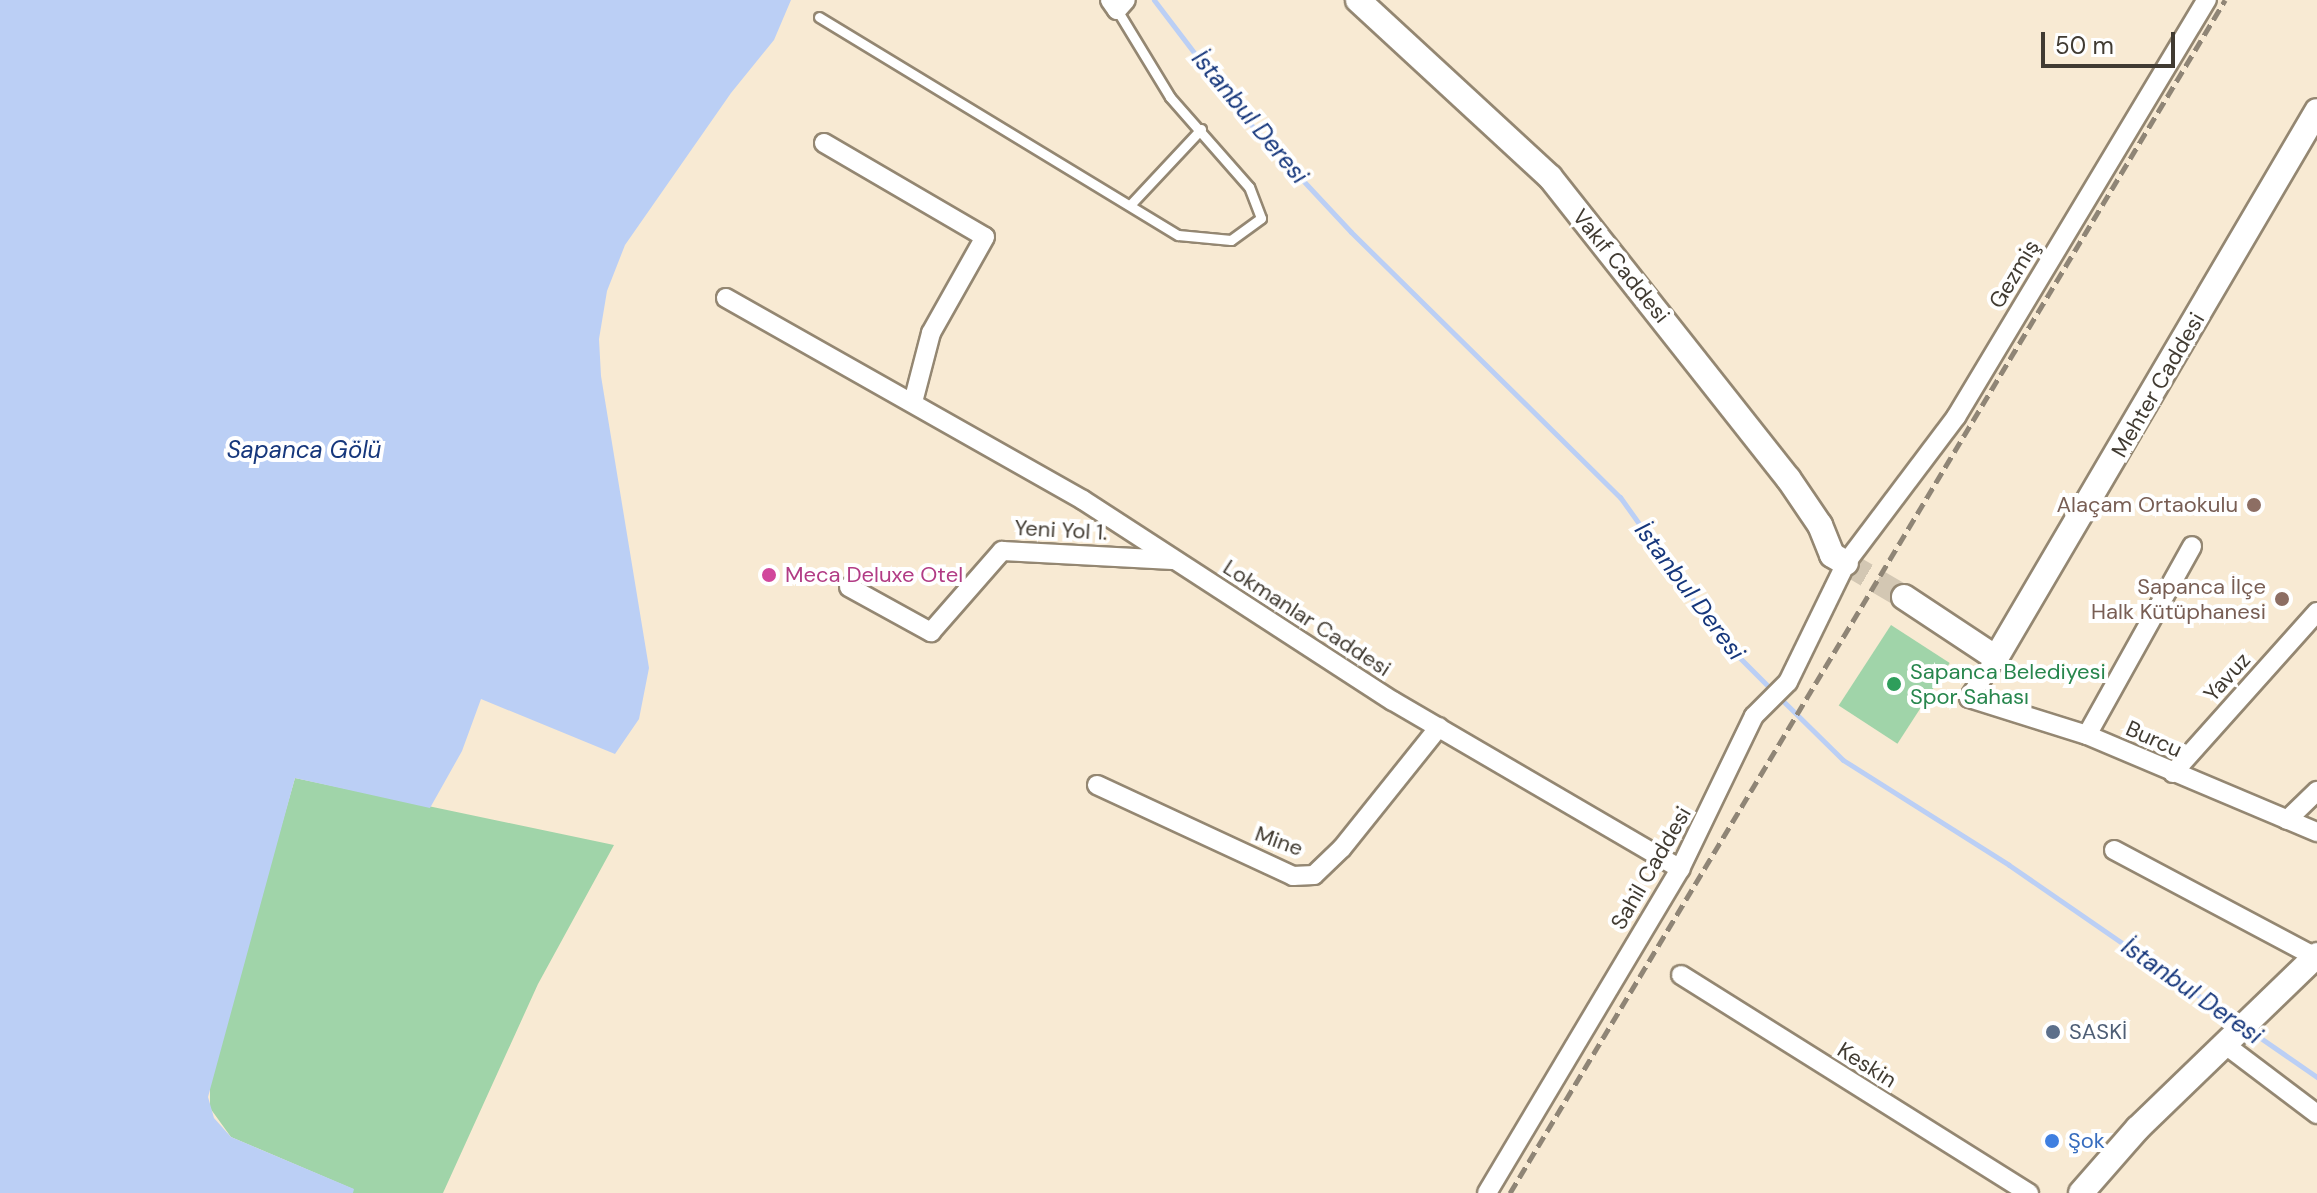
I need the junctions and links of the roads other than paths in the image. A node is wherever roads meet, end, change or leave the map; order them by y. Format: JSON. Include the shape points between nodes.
{"nodes":[{"id":1,"x":2207,"y":0,"type":"edge"},
{"id":2,"x":1117,"y":3,"type":"edge"},
{"id":3,"x":1372,"y":4,"type":"edge"},
{"id":4,"x":819,"y":17,"type":"dead end"},
{"id":5,"x":2317,"y":111,"type":"edge"},
{"id":6,"x":1201,"y":129,"type":"junction"},
{"id":7,"x":824,"y":143,"type":"dead end"},
{"id":8,"x":1130,"y":205,"type":"junction"},
{"id":9,"x":726,"y":298,"type":"dead end"},
{"id":10,"x":913,"y":402,"type":"junction"},
{"id":11,"x":2192,"y":546,"type":"dead end"},
{"id":12,"x":1174,"y":560,"type":"junction"},
{"id":13,"x":1846,"y":563,"type":"junction"},
{"id":14,"x":849,"y":587,"type":"dead end"},
{"id":15,"x":1904,"y":597,"type":"tunnel mouth"},
{"id":16,"x":2317,"y":612,"type":"edge"},
{"id":17,"x":1996,"y":658,"type":"junction"},
{"id":18,"x":1439,"y":727,"type":"junction"},
{"id":19,"x":2087,"y":735,"type":"junction"},
{"id":20,"x":2173,"y":773,"type":"junction"},
{"id":21,"x":1097,"y":785,"type":"dead end"},
{"id":22,"x":2317,"y":791,"type":"edge"},
{"id":23,"x":2287,"y":820,"type":"junction"},
{"id":24,"x":2317,"y":832,"type":"edge"},
{"id":25,"x":2114,"y":850,"type":"dead end"},
{"id":26,"x":1680,"y":869,"type":"junction"},
{"id":27,"x":2316,"y":956,"type":"edge"},
{"id":28,"x":1681,"y":975,"type":"dead end"},
{"id":29,"x":2229,"y":1039,"type":"junction"},
{"id":30,"x":2317,"y":1114,"type":"edge"},
{"id":31,"x":2087,"y":1191,"type":"edge"},
{"id":32,"x":1487,"y":1193,"type":"edge"},
{"id":33,"x":2029,"y":1193,"type":"edge"}],
"edges":[{"from":1,"to":13,"type":"street","name":"Gezmiş","via":[[1956,417]]},
{"from":2,"to":6,"type":"lane","via":[[1170,97]]},
{"from":3,"to":13,"type":"street","name":"Vakıf Caddesi","via":[[1550,177],[1788,478],[1820,525],[1832,555]]},
{"from":4,"to":8,"type":"lane"},
{"from":5,"to":17,"type":"street","name":"Mehter Caddesi"},
{"from":6,"to":8,"type":"lane"},
{"from":6,"to":8,"type":"lane","via":[[1249,187],[1261,218],[1231,240],[1178,235]]},
{"from":7,"to":10,"type":"street","via":[[985,237],[931,333]]},
{"from":9,"to":10,"type":"street","name":"Lokmanlar Caddesi"},
{"from":10,"to":12,"type":"street","name":"Lokmanlar Caddesi","via":[[1083,500]]},
{"from":11,"to":19,"type":"street"},
{"from":12,"to":14,"type":"street","name":"Yeni Yol 1.","via":[[1002,551],[931,632]]},
{"from":12,"to":18,"type":"street","name":"Lokmanlar Caddesi"},
{"from":13,"to":26,"type":"street","name":"Sahil Caddesi","via":[[1788,682],[1754,716]]},
{"from":15,"to":17,"type":"street"},
{"from":16,"to":20,"type":"street","name":"Yavuz"},
{"from":17,"to":19,"type":"street","name":"Burcu","via":[[1969,698]]},
{"from":18,"to":21,"type":"street","name":"Mine","via":[[1314,875],[1293,876]]},
{"from":18,"to":26,"type":"street","name":"Lokmanlar Caddesi"},
{"from":19,"to":20,"type":"street","name":"Burcu"},
{"from":20,"to":23,"type":"street","name":"Burcu"},
{"from":22,"to":23,"type":"street"},
{"from":23,"to":24,"type":"street","name":"Burcu"},
{"from":25,"to":27,"type":"street"},
{"from":26,"to":32,"type":"street","name":"Sahil Caddesi"},
{"from":27,"to":29,"type":"street"},
{"from":28,"to":33,"type":"street","name":"Keskin"},
{"from":29,"to":30,"type":"street"},
{"from":29,"to":31,"type":"street"}]}
